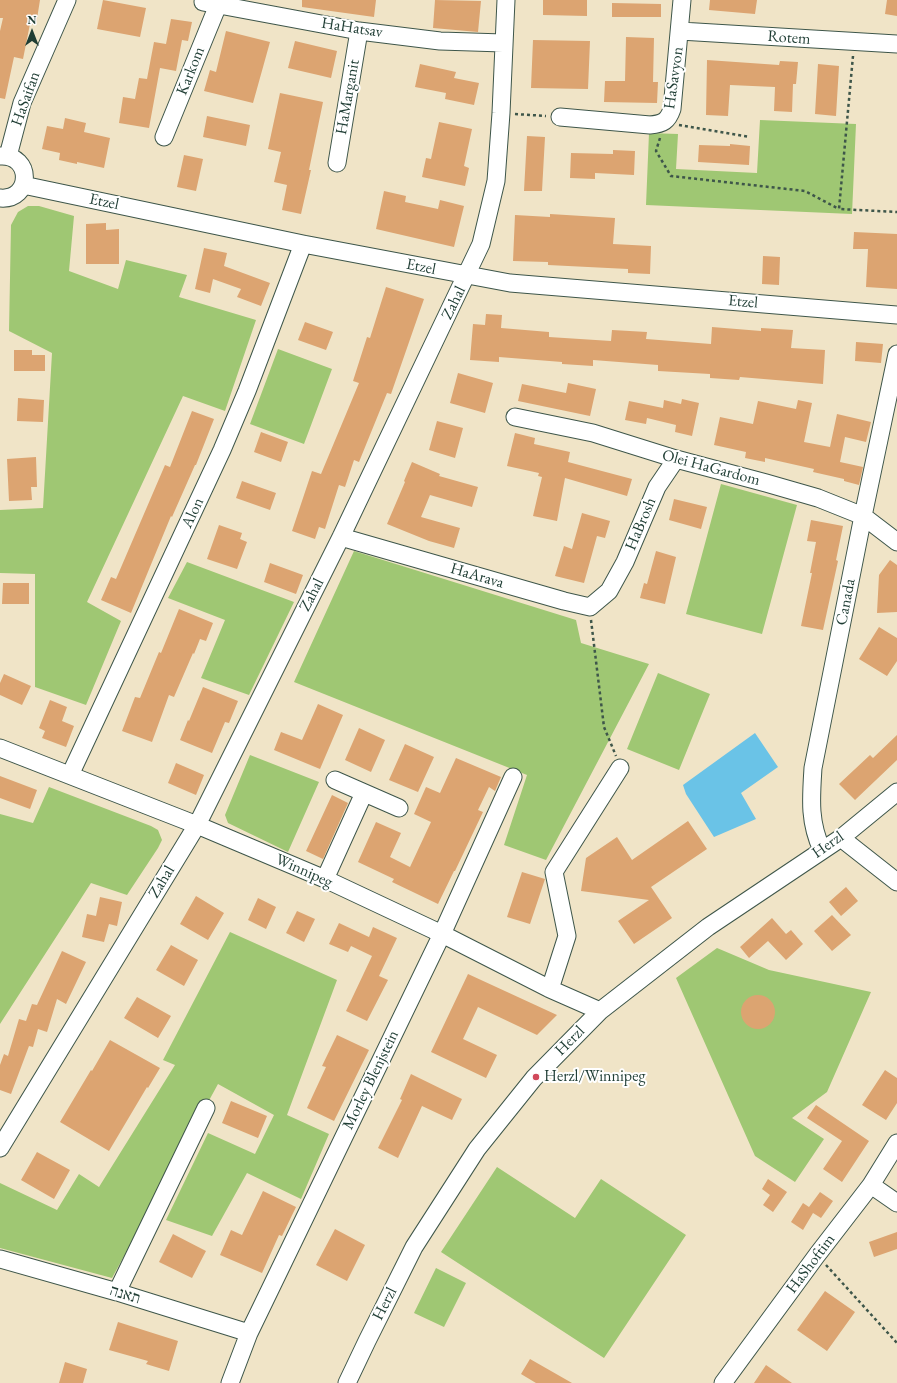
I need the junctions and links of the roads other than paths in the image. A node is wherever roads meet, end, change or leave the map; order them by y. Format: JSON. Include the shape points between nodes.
{"nodes":[{"id":1,"x":67,"y":0,"type":"edge"},
{"id":2,"x":506,"y":0,"type":"edge"},
{"id":3,"x":682,"y":0,"type":"edge"},
{"id":4,"x":211,"y":3,"type":"joint"},
{"id":5,"x":359,"y":31,"type":"junction"},
{"id":6,"x":680,"y":31,"type":"junction"},
{"id":7,"x":503,"y":44,"type":"junction"},
{"id":8,"x":897,"y":44,"type":"edge"},
{"id":9,"x":560,"y":118,"type":"road end"},
{"id":10,"x":164,"y":136,"type":"dead end"},
{"id":11,"x":4,"y":156,"type":"edge"},
{"id":12,"x":337,"y":164,"type":"dead end"},
{"id":13,"x":23,"y":185,"type":"junction"},
{"id":14,"x":0,"y":198,"type":"edge"},
{"id":15,"x":0,"y":204,"type":"edge"},
{"id":16,"x":303,"y":244,"type":"junction"},
{"id":17,"x":467,"y":275,"type":"junction"},
{"id":18,"x":897,"y":315,"type":"edge"},
{"id":19,"x":897,"y":354,"type":"edge"},
{"id":20,"x":516,"y":417,"type":"dead end"},
{"id":21,"x":676,"y":459,"type":"junction"},
{"id":22,"x":863,"y":516,"type":"junction"},
{"id":23,"x":341,"y":537,"type":"junction"},
{"id":24,"x":897,"y":542,"type":"edge"},
{"id":25,"x":590,"y":607,"type":"joint"},
{"id":26,"x":0,"y":748,"type":"edge"},
{"id":27,"x":620,"y":768,"type":"road end"},
{"id":28,"x":70,"y":775,"type":"junction"},
{"id":29,"x":513,"y":777,"type":"dead end"},
{"id":30,"x":335,"y":780,"type":"dead end"},
{"id":31,"x":897,"y":792,"type":"edge"},
{"id":32,"x":364,"y":793,"type":"junction"},
{"id":33,"x":399,"y":808,"type":"dead end"},
{"id":34,"x":197,"y":825,"type":"junction"},
{"id":35,"x":840,"y":838,"type":"junction"},
{"id":36,"x":822,"y":850,"type":"junction"},
{"id":37,"x":325,"y":879,"type":"junction"},
{"id":38,"x":897,"y":882,"type":"edge"},
{"id":39,"x":442,"y":934,"type":"junction"},
{"id":40,"x":550,"y":989,"type":"junction"},
{"id":41,"x":600,"y":1011,"type":"junction"},
{"id":42,"x":206,"y":1108,"type":"dead end"},
{"id":43,"x":897,"y":1143,"type":"edge"},
{"id":44,"x":0,"y":1148,"type":"edge"},
{"id":45,"x":871,"y":1185,"type":"junction"},
{"id":46,"x":897,"y":1203,"type":"edge"},
{"id":47,"x":0,"y":1259,"type":"edge"},
{"id":48,"x":117,"y":1292,"type":"junction"},
{"id":49,"x":249,"y":1333,"type":"junction"},
{"id":50,"x":230,"y":1383,"type":"edge"},
{"id":51,"x":347,"y":1383,"type":"edge"},
{"id":52,"x":723,"y":1383,"type":"edge"}],
"edges":[{"from":1,"to":11,"type":"street","name":"HaSaifan","via":[[22,103]]},
{"from":2,"to":7,"type":"street","name":"Zahal"},
{"from":3,"to":6,"type":"street","name":"HaSavyon"},
{"from":4,"to":5,"type":"street","name":"HaHatsav"},
{"from":4,"to":10,"type":"street","name":"Karkom"},
{"from":5,"to":7,"type":"street","name":"HaHatsav","via":[[440,41]]},
{"from":5,"to":12,"type":"street","name":"HaMarganit"},
{"from":6,"to":8,"type":"street","name":"Rotem"},
{"from":6,"to":9,"type":"street","name":"HaSavyon","via":[[672,109],[665,122],[650,125]]},
{"from":7,"to":17,"type":"street","name":"Zahal","via":[[496,180],[481,244]]},
{"from":11,"to":13,"type":"street","via":[[14,158],[23,168]]},
{"from":13,"to":14,"type":"street","via":[[18,193]]},
{"from":13,"to":16,"type":"street","name":"Etzel"},
{"from":14,"to":15,"type":"street"},
{"from":16,"to":17,"type":"street","name":"Etzel"},
{"from":16,"to":28,"type":"street","name":"Alon","via":[[222,450]]},
{"from":17,"to":18,"type":"street","name":"Etzel","via":[[510,283]]},
{"from":17,"to":23,"type":"street","name":"Zahal"},
{"from":19,"to":22,"type":"street","name":"Canada"},
{"from":20,"to":21,"type":"street","name":"Olei HaGardom","via":[[594,433]]},
{"from":21,"to":22,"type":"street","name":"Olei HaGardom","via":[[810,496]]},
{"from":21,"to":25,"type":"street","name":"HaBrosh","via":[[657,487],[625,562],[609,591]]},
{"from":22,"to":24,"type":"street","name":"Olei HaGardom"},
{"from":22,"to":36,"type":"street","name":"Canada","via":[[813,768],[811,808],[815,836]]},
{"from":23,"to":25,"type":"street","name":"HaArava"},
{"from":23,"to":34,"type":"street","name":"Zahal"},
{"from":26,"to":28,"type":"street","name":"Winnipeg"},
{"from":27,"to":40,"type":"street","via":[[554,872],[567,936]]},
{"from":28,"to":34,"type":"street","name":"Winnipeg"},
{"from":29,"to":39,"type":"street","name":"Morley Blenjstein"},
{"from":30,"to":32,"type":"street"},
{"from":31,"to":35,"type":"street","name":"Herzl"},
{"from":32,"to":33,"type":"street"},
{"from":32,"to":37,"type":"street"},
{"from":34,"to":37,"type":"street","name":"Winnipeg"},
{"from":34,"to":44,"type":"street","name":"Zahal"},
{"from":35,"to":36,"type":"street","name":"Herzl"},
{"from":35,"to":38,"type":"street"},
{"from":36,"to":41,"type":"street","name":"Herzl","via":[[708,927]]},
{"from":37,"to":39,"type":"street","name":"Winnipeg"},
{"from":39,"to":40,"type":"street","name":"Winnipeg"},
{"from":39,"to":49,"type":"street","name":"Morley Blenjstein"},
{"from":40,"to":41,"type":"street","name":"Winnipeg"},
{"from":41,"to":51,"type":"street","name":"Herzl","via":[[534,1078],[477,1149],[414,1247]]},
{"from":42,"to":48,"type":"street"},
{"from":43,"to":45,"type":"street","name":"HaShoftim"},
{"from":45,"to":46,"type":"street"},
{"from":45,"to":52,"type":"street","name":"HaShoftim"},
{"from":47,"to":48,"type":"street","name":"תאנה"},
{"from":48,"to":49,"type":"street","name":"תאנה"},
{"from":49,"to":50,"type":"street","name":"Morley Blenjstein"}]}
